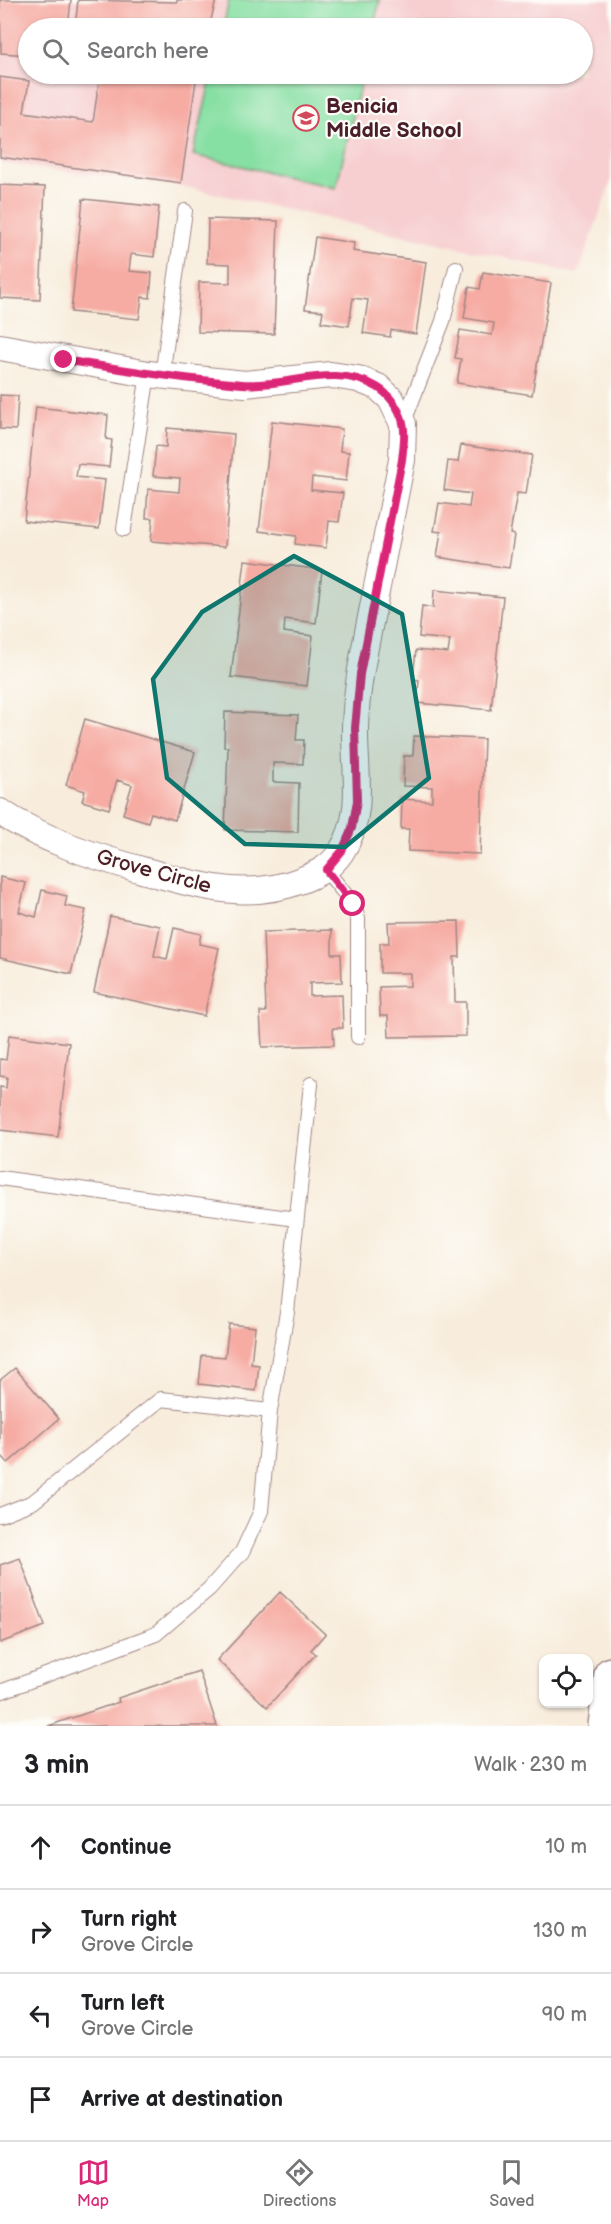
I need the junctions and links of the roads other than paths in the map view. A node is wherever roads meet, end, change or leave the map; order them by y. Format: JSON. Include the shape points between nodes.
{"nodes":[{"id":1,"x":185,"y":211,"type":"dead end"},
{"id":2,"x":456,"y":268,"type":"dead end"},
{"id":3,"x":0,"y":347,"type":"edge"},
{"id":4,"x":155,"y":375,"type":"junction"},
{"id":5,"x":404,"y":424,"type":"junction"},
{"id":6,"x":124,"y":529,"type":"dead end"},
{"id":7,"x":0,"y":812,"type":"edge"},
{"id":8,"x":326,"y":870,"type":"junction"},
{"id":9,"x":358,"y":1037,"type":"dead end"},
{"id":10,"x":311,"y":1084,"type":"dead end"},
{"id":11,"x":0,"y":1178,"type":"edge"},
{"id":12,"x":296,"y":1219,"type":"junction"},
{"id":13,"x":270,"y":1411,"type":"junction"},
{"id":14,"x":0,"y":1515,"type":"edge"},
{"id":15,"x":611,"y":1674,"type":"edge"},
{"id":16,"x":0,"y":1692,"type":"edge"},
{"id":17,"x":605,"y":1726,"type":"edge"}],
"edges":[{"from":1,"to":4,"type":"lane"},
{"from":2,"to":5,"type":"lane","via":[[443,321]]},
{"from":3,"to":4,"type":"street"},
{"from":4,"to":5,"type":"street","via":[[245,384],[342,375],[378,387],[391,399]]},
{"from":4,"to":6,"type":"lane"},
{"from":5,"to":8,"type":"street","via":[[402,460],[360,674],[355,728],[357,801],[342,851]]},
{"from":7,"to":8,"type":"street","name":"Grove Circle","via":[[46,837],[99,858],[207,888],[266,891]]},
{"from":8,"to":9,"type":"lane","via":[[353,904],[358,919]]},
{"from":10,"to":12,"type":"lane"},
{"from":11,"to":12,"type":"lane"},
{"from":12,"to":13,"type":"lane","via":[[287,1312]]},
{"from":13,"to":14,"type":"lane","via":[[161,1399],[33,1502]]},
{"from":13,"to":16,"type":"lane","via":[[261,1511],[242,1552],[209,1589],[156,1634]]},
{"from":15,"to":17,"type":"highway"}]}
